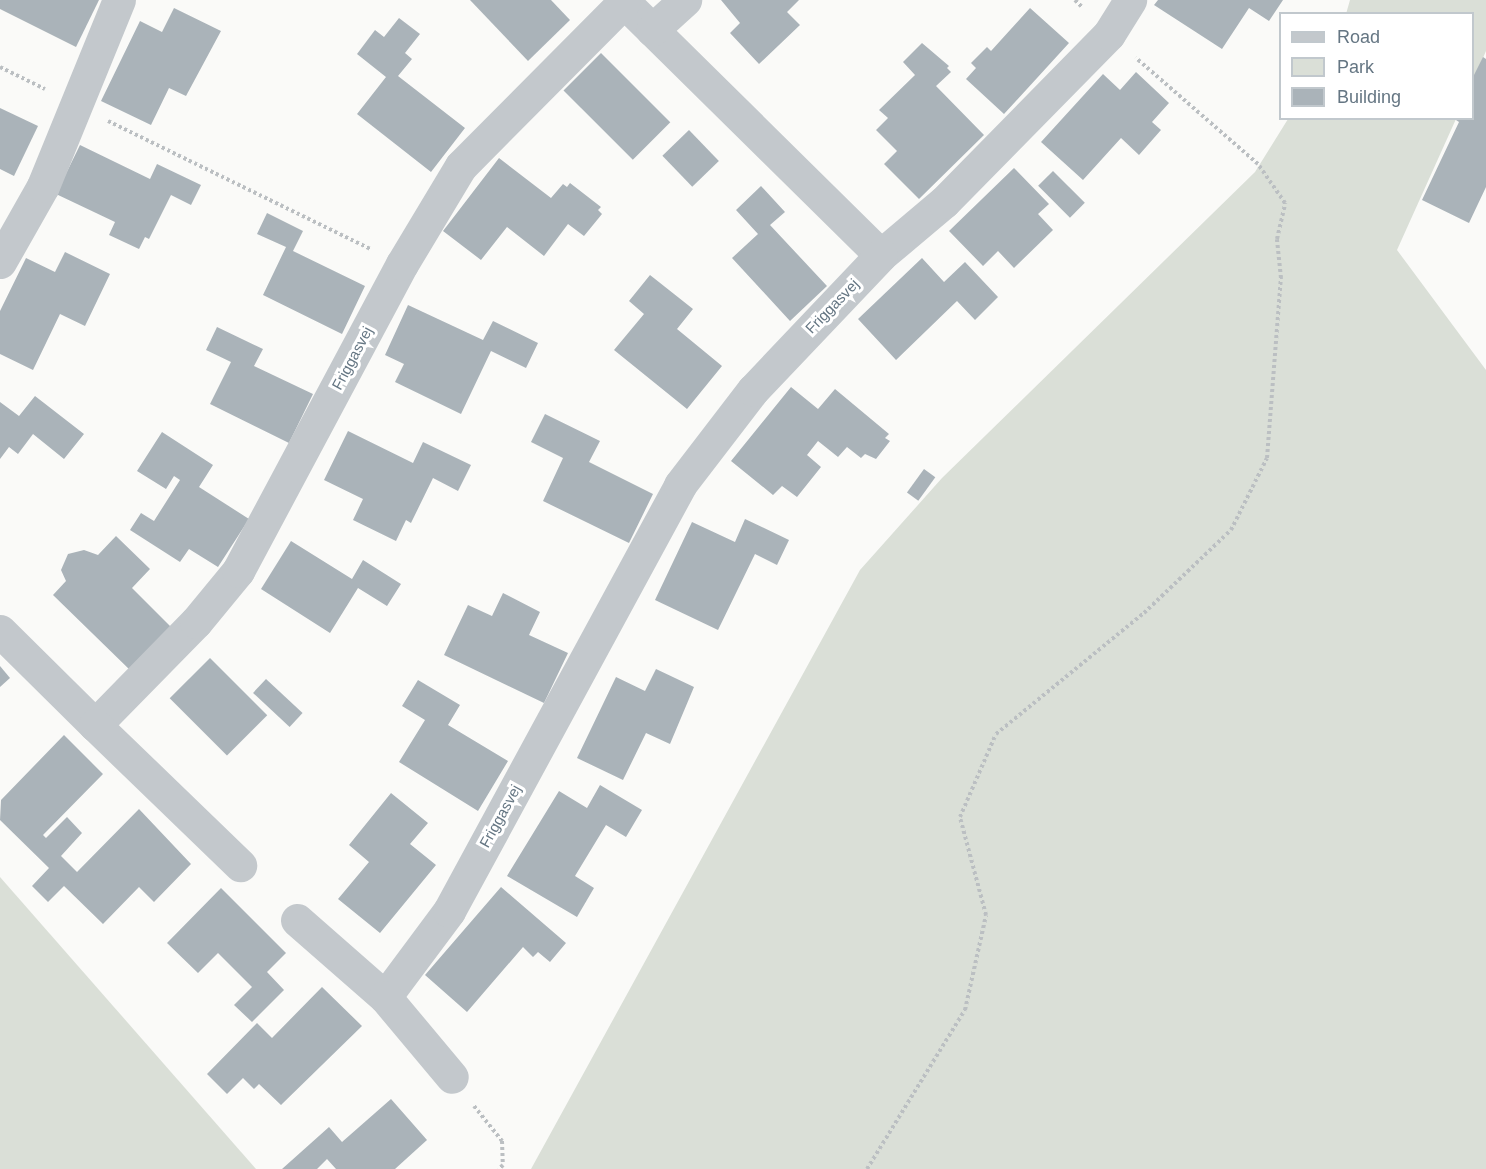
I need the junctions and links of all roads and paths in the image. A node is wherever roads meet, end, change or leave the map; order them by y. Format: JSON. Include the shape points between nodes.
{"nodes":[{"id":1,"x":119,"y":0,"type":"edge"},
{"id":2,"x":685,"y":0,"type":"edge"},
{"id":3,"x":1075,"y":0,"type":"edge"},
{"id":4,"x":1130,"y":0,"type":"edge"},
{"id":5,"x":623,"y":1,"type":"edge"},
{"id":6,"x":652,"y":30,"type":"junction"},
{"id":7,"x":1108,"y":34,"type":"junction"},
{"id":8,"x":0,"y":67,"type":"edge"},
{"id":9,"x":75,"y":105,"type":"junction"},
{"id":10,"x":881,"y":255,"type":"junction"},
{"id":11,"x":0,"y":262,"type":"edge"},
{"id":12,"x":402,"y":264,"type":"junction"},
{"id":13,"x":0,"y":632,"type":"edge"},
{"id":14,"x":95,"y":725,"type":"junction"},
{"id":15,"x":240,"y":865,"type":"dead end"},
{"id":16,"x":297,"y":920,"type":"dead end"},
{"id":17,"x":385,"y":997,"type":"junction"},
{"id":18,"x":452,"y":1077,"type":"joint"},
{"id":19,"x":502,"y":1168,"type":"edge"},
{"id":20,"x":867,"y":1169,"type":"edge"}],
"edges":[{"from":1,"to":9,"type":"street"},
{"from":2,"to":6,"type":"street"},
{"from":3,"to":7,"type":"path"},
{"from":4,"to":7,"type":"street","name":"Friggasvej"},
{"from":5,"to":6,"type":"street","name":"Friggasvej"},
{"from":5,"to":12,"type":"street","name":"Friggasvej","via":[[461,166]]},
{"from":6,"to":10,"type":"street","name":"Friggasvej"},
{"from":7,"to":10,"type":"street","name":"Friggasvej","via":[[944,202]]},
{"from":7,"to":20,"type":"path","via":[[1258,164],[1285,203],[1277,239],[1281,278],[1267,458],[1231,530],[1144,614],[996,734],[960,817],[986,915],[965,1010]]},
{"from":8,"to":9,"type":"path"},
{"from":9,"to":11,"type":"street","via":[[43,186]]},
{"from":9,"to":12,"type":"path"},
{"from":10,"to":17,"type":"street","name":"Friggasvej","via":[[753,390],[680,485],[448,911]]},
{"from":12,"to":14,"type":"street","name":"Friggasvej","via":[[238,571],[196,622]]},
{"from":13,"to":14,"type":"street"},
{"from":14,"to":15,"type":"street"},
{"from":16,"to":17,"type":"street"},
{"from":17,"to":18,"type":"street"},
{"from":18,"to":19,"type":"path","via":[[502,1141]]}]}
